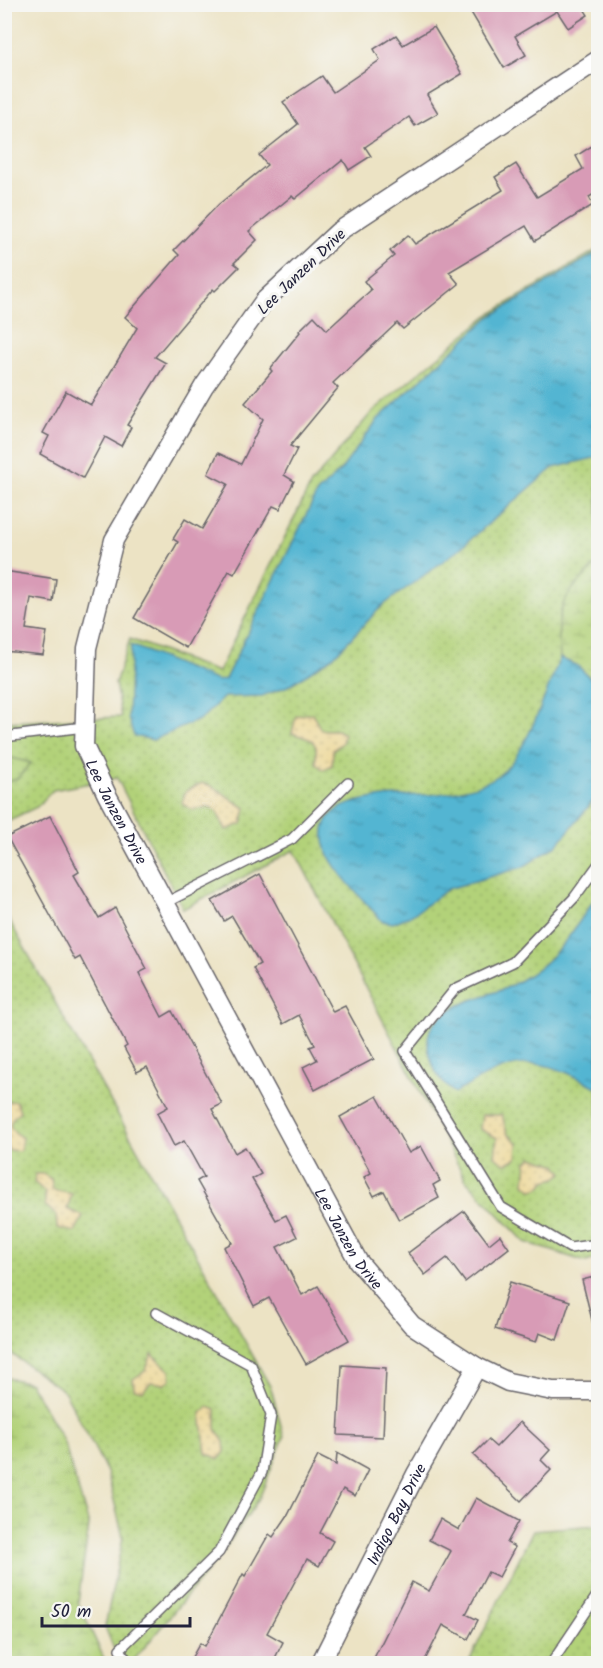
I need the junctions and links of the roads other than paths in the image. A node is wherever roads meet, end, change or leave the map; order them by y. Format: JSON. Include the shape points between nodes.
{"nodes":[{"id":1,"x":598,"y":60,"type":"edge"},
{"id":2,"x":76,"y":728,"type":"dead end"},
{"id":3,"x":4,"y":737,"type":"edge"},
{"id":4,"x":348,"y":783,"type":"dead end"},
{"id":5,"x":598,"y":865,"type":"edge"},
{"id":6,"x":171,"y":900,"type":"dead end"},
{"id":7,"x":598,"y":1244,"type":"edge"},
{"id":8,"x":156,"y":1313,"type":"dead end"},
{"id":9,"x":477,"y":1367,"type":"junction"},
{"id":10,"x":598,"y":1391,"type":"edge"},
{"id":11,"x":598,"y":1594,"type":"edge"},
{"id":12,"x":129,"y":1664,"type":"edge"},
{"id":13,"x":320,"y":1664,"type":"edge"},
{"id":14,"x":551,"y":1664,"type":"edge"}],
"edges":[{"from":1,"to":9,"type":"street","name":"Lee Janzen Drive","via":[[338,232],[264,301],[204,386],[114,540],[87,648],[84,746],[358,1261],[412,1325]]},
{"from":2,"to":3,"type":"lane"},
{"from":4,"to":6,"type":"lane","via":[[292,839]]},
{"from":5,"to":7,"type":"lane","via":[[574,898],[513,962],[455,989],[405,1051],[501,1207],[570,1248]]},
{"from":8,"to":12,"type":"lane","via":[[251,1365],[271,1415],[262,1472],[219,1552],[120,1649]]},
{"from":9,"to":10,"type":"street","name":"Lee Janzen Drive","via":[[508,1382],[553,1391]]},
{"from":9,"to":13,"type":"street","name":"Indigo Bay Drive","via":[[416,1474]]},
{"from":11,"to":14,"type":"lane"}]}
